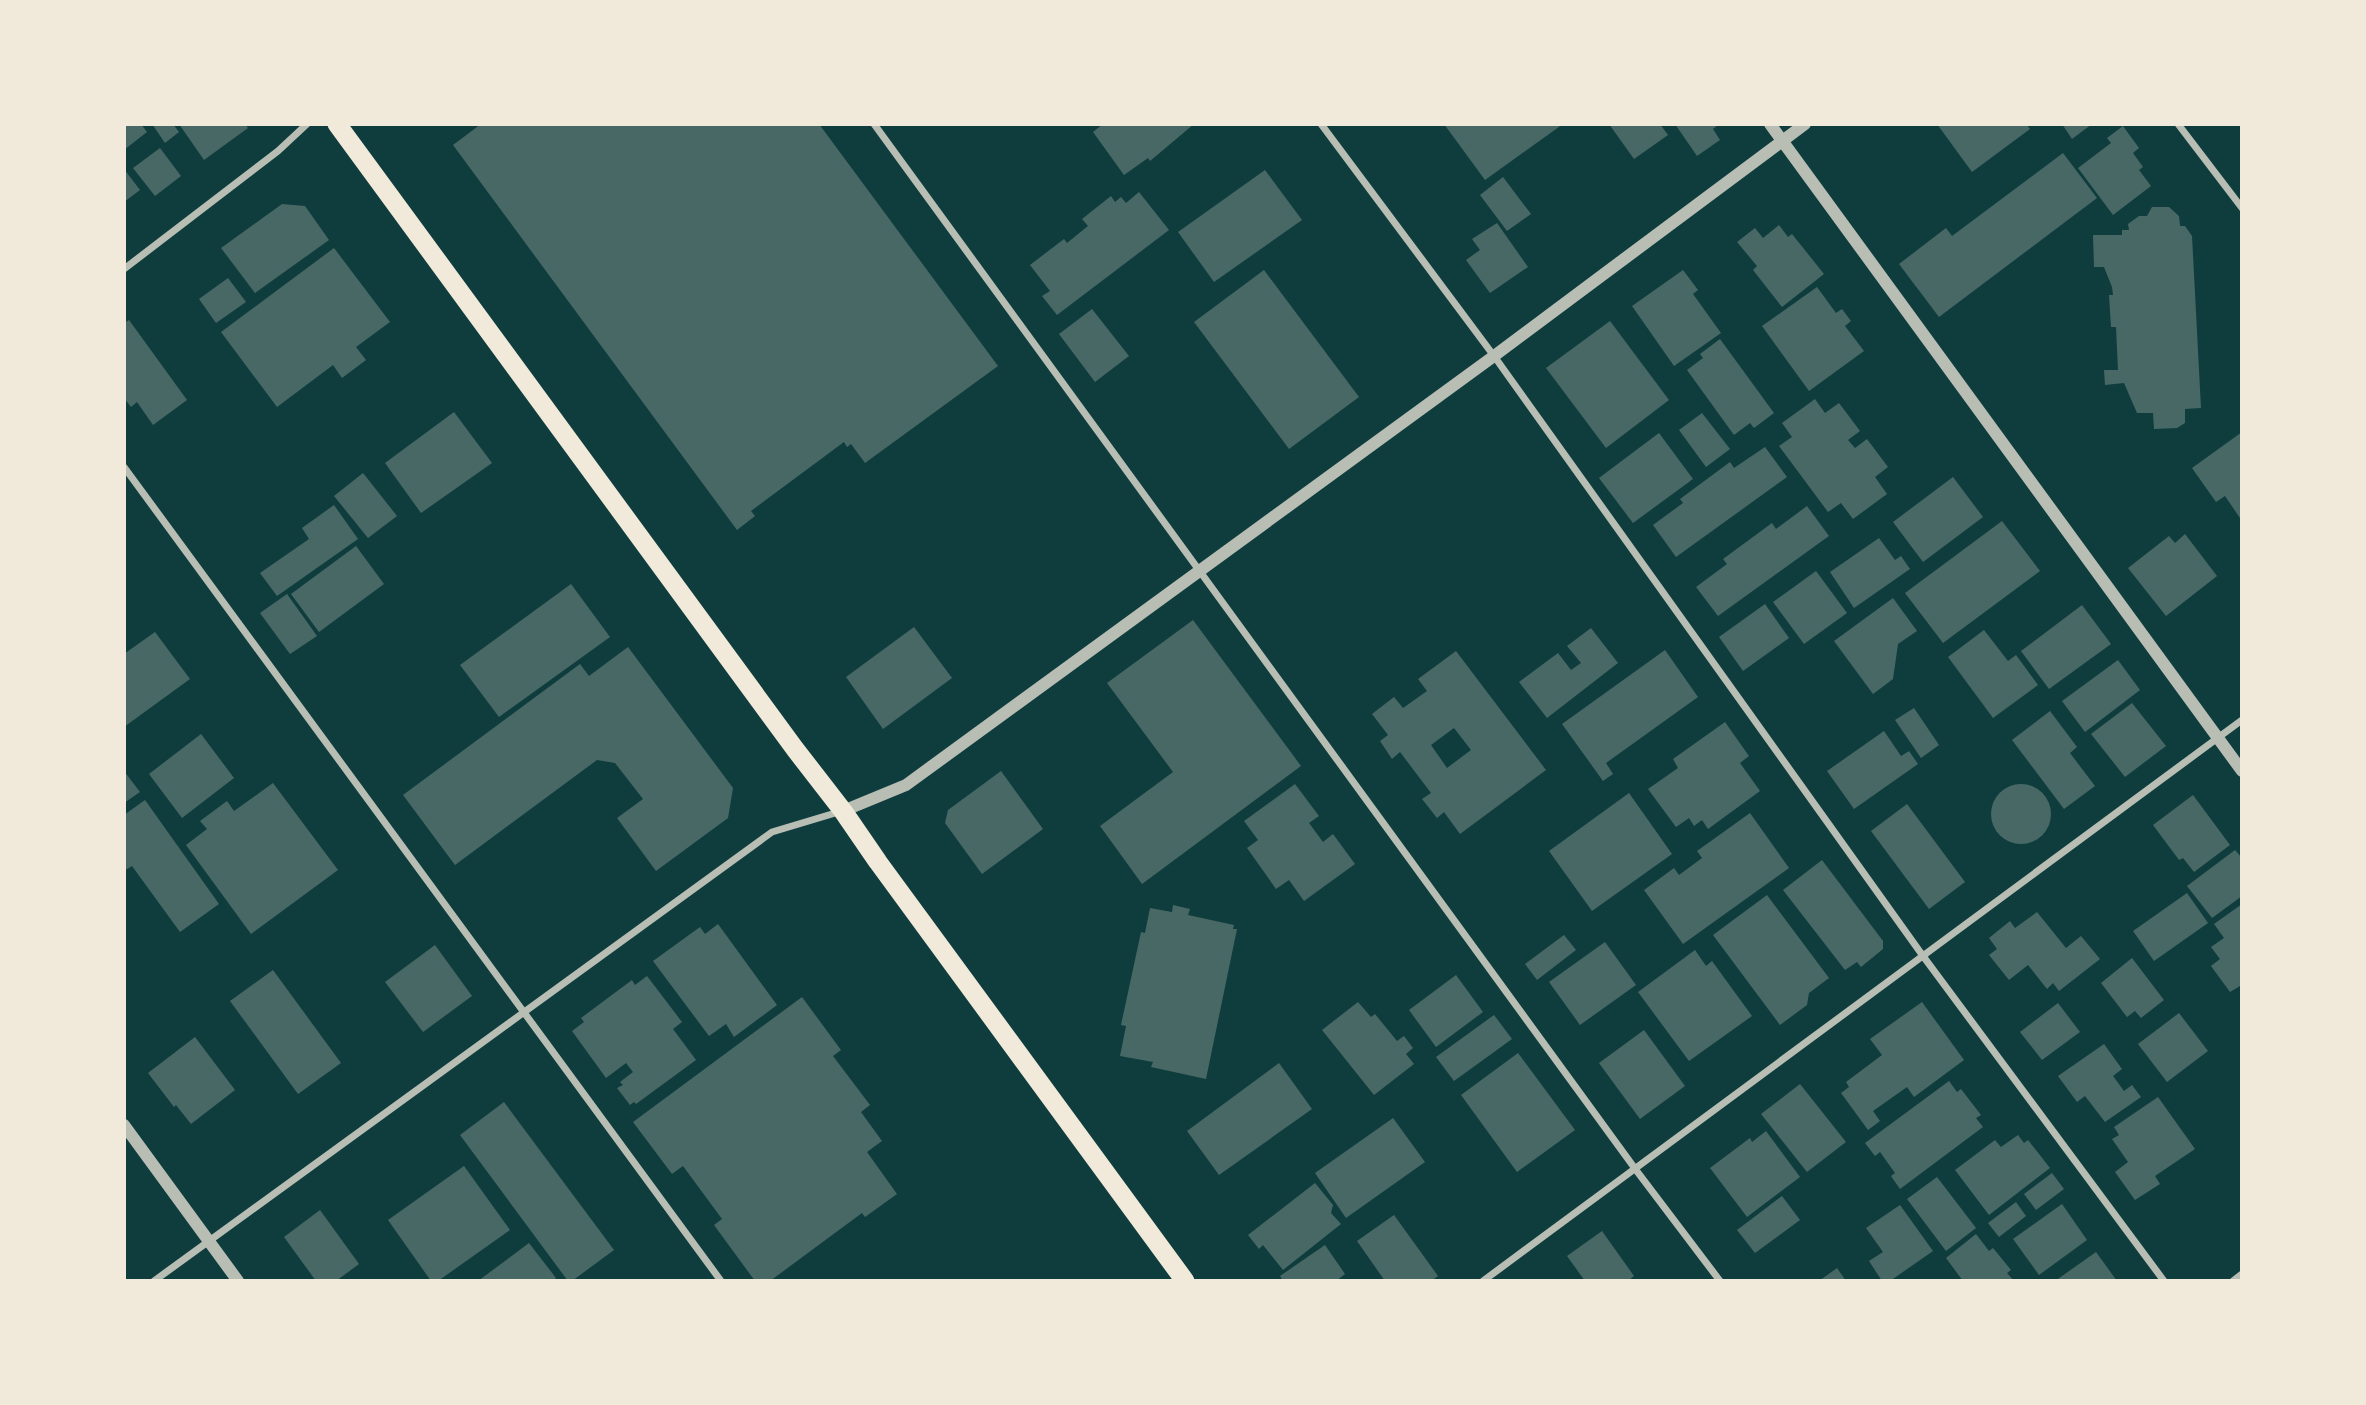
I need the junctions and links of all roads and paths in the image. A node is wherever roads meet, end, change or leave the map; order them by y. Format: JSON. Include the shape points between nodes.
{"nodes":[{"id":1,"x":306,"y":124,"type":"edge"},
{"id":2,"x":337,"y":124,"type":"edge"},
{"id":3,"x":874,"y":124,"type":"edge"},
{"id":4,"x":1321,"y":124,"type":"edge"},
{"id":5,"x":1770,"y":124,"type":"edge"},
{"id":6,"x":1805,"y":124,"type":"edge"},
{"id":7,"x":2178,"y":124,"type":"edge"},
{"id":8,"x":1783,"y":141,"type":"junction"},
{"id":9,"x":2242,"y":208,"type":"edge"},
{"id":10,"x":124,"y":269,"type":"edge"},
{"id":11,"x":1494,"y":356,"type":"junction"},
{"id":12,"x":124,"y":467,"type":"edge"},
{"id":13,"x":1199,"y":570,"type":"junction"},
{"id":14,"x":2242,"y":720,"type":"edge"},
{"id":15,"x":2218,"y":738,"type":"junction"},
{"id":16,"x":2242,"y":771,"type":"edge"},
{"id":17,"x":843,"y":811,"type":"junction"},
{"id":18,"x":1923,"y":956,"type":"junction"},
{"id":19,"x":523,"y":1012,"type":"junction"},
{"id":20,"x":124,"y":1125,"type":"edge"},
{"id":21,"x":1636,"y":1170,"type":"junction"},
{"id":22,"x":209,"y":1240,"type":"junction"},
{"id":23,"x":2242,"y":1274,"type":"edge"},
{"id":24,"x":154,"y":1281,"type":"edge"},
{"id":25,"x":238,"y":1281,"type":"edge"},
{"id":26,"x":721,"y":1281,"type":"edge"},
{"id":27,"x":1185,"y":1281,"type":"edge"},
{"id":28,"x":1483,"y":1281,"type":"edge"},
{"id":29,"x":1720,"y":1281,"type":"edge"},
{"id":30,"x":2164,"y":1281,"type":"edge"},
{"id":31,"x":2233,"y":1281,"type":"edge"}],
"edges":[{"from":1,"to":10,"type":"street","via":[[278,151]]},
{"from":2,"to":17,"type":"highway"},
{"from":3,"to":13,"type":"street"},
{"from":4,"to":11,"type":"street"},
{"from":5,"to":8,"type":"street"},
{"from":6,"to":8,"type":"street"},
{"from":7,"to":9,"type":"street"},
{"from":8,"to":11,"type":"street"},
{"from":8,"to":15,"type":"street"},
{"from":11,"to":13,"type":"street"},
{"from":11,"to":18,"type":"street"},
{"from":12,"to":19,"type":"street"},
{"from":13,"to":17,"type":"street","via":[[906,785]]},
{"from":13,"to":21,"type":"street"},
{"from":14,"to":15,"type":"street"},
{"from":15,"to":16,"type":"street"},
{"from":15,"to":18,"type":"street"},
{"from":17,"to":19,"type":"street","via":[[772,832]]},
{"from":17,"to":27,"type":"highway"},
{"from":18,"to":21,"type":"street"},
{"from":18,"to":30,"type":"street"},
{"from":19,"to":22,"type":"street"},
{"from":19,"to":26,"type":"street"},
{"from":20,"to":22,"type":"street"},
{"from":21,"to":28,"type":"street"},
{"from":21,"to":29,"type":"street"},
{"from":22,"to":24,"type":"street"},
{"from":22,"to":25,"type":"street"},
{"from":23,"to":31,"type":"street"}]}
